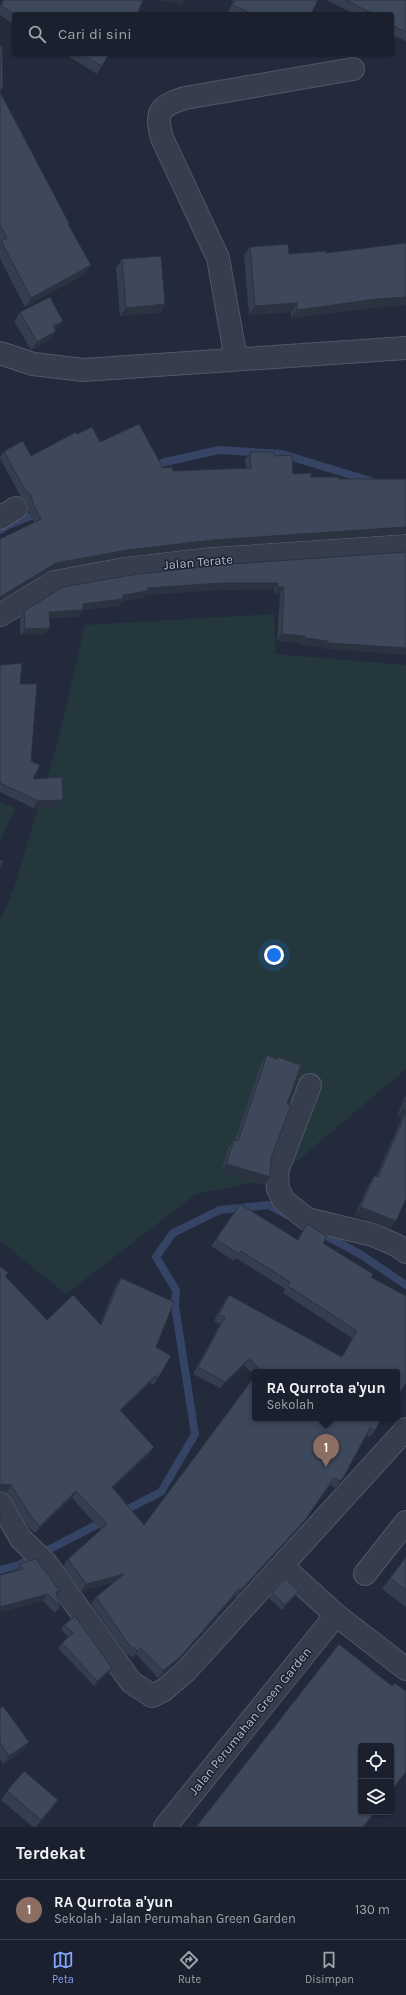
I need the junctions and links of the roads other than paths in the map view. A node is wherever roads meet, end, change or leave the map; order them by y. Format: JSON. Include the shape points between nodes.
{"nodes":[{"id":1,"x":353,"y":69,"type":"dead end"},
{"id":2,"x":406,"y":348,"type":"edge"},
{"id":3,"x":0,"y":352,"type":"edge"},
{"id":4,"x":236,"y":359,"type":"junction"},
{"id":5,"x":406,"y":546,"type":"edge"},
{"id":6,"x":0,"y":615,"type":"edge"},
{"id":7,"x":310,"y":1085,"type":"dead end"},
{"id":8,"x":406,"y":1252,"type":"edge"},
{"id":9,"x":406,"y":1429,"type":"edge"},
{"id":10,"x":0,"y":1503,"type":"edge"},
{"id":11,"x":406,"y":1522,"type":"edge"},
{"id":12,"x":282,"y":1566,"type":"junction"},
{"id":13,"x":365,"y":1574,"type":"dead end"},
{"id":14,"x":336,"y":1615,"type":"junction"},
{"id":15,"x":406,"y":1669,"type":"edge"},
{"id":16,"x":165,"y":1827,"type":"edge"}],
"edges":[{"from":1,"to":4,"type":"street","via":[[184,98],[166,105],[160,114],[158,122],[162,138],[218,258]]},
{"from":2,"to":4,"type":"street"},
{"from":3,"to":4,"type":"street","via":[[33,364],[84,370]]},
{"from":5,"to":6,"type":"street","name":"Jalan Terate","via":[[210,559],[124,569],[54,582]]},
{"from":7,"to":8,"type":"street","via":[[277,1171],[278,1190],[284,1201],[308,1219],[373,1235],[396,1244]]},
{"from":9,"to":12,"type":"street"},
{"from":10,"to":12,"type":"street","via":[[21,1539],[46,1563],[131,1682],[152,1696],[164,1690],[184,1672]]},
{"from":11,"to":13,"type":"street"},
{"from":12,"to":14,"type":"street"},
{"from":14,"to":15,"type":"street"},
{"from":14,"to":16,"type":"street","name":"Jalan Perumahan Green Garden"}]}
